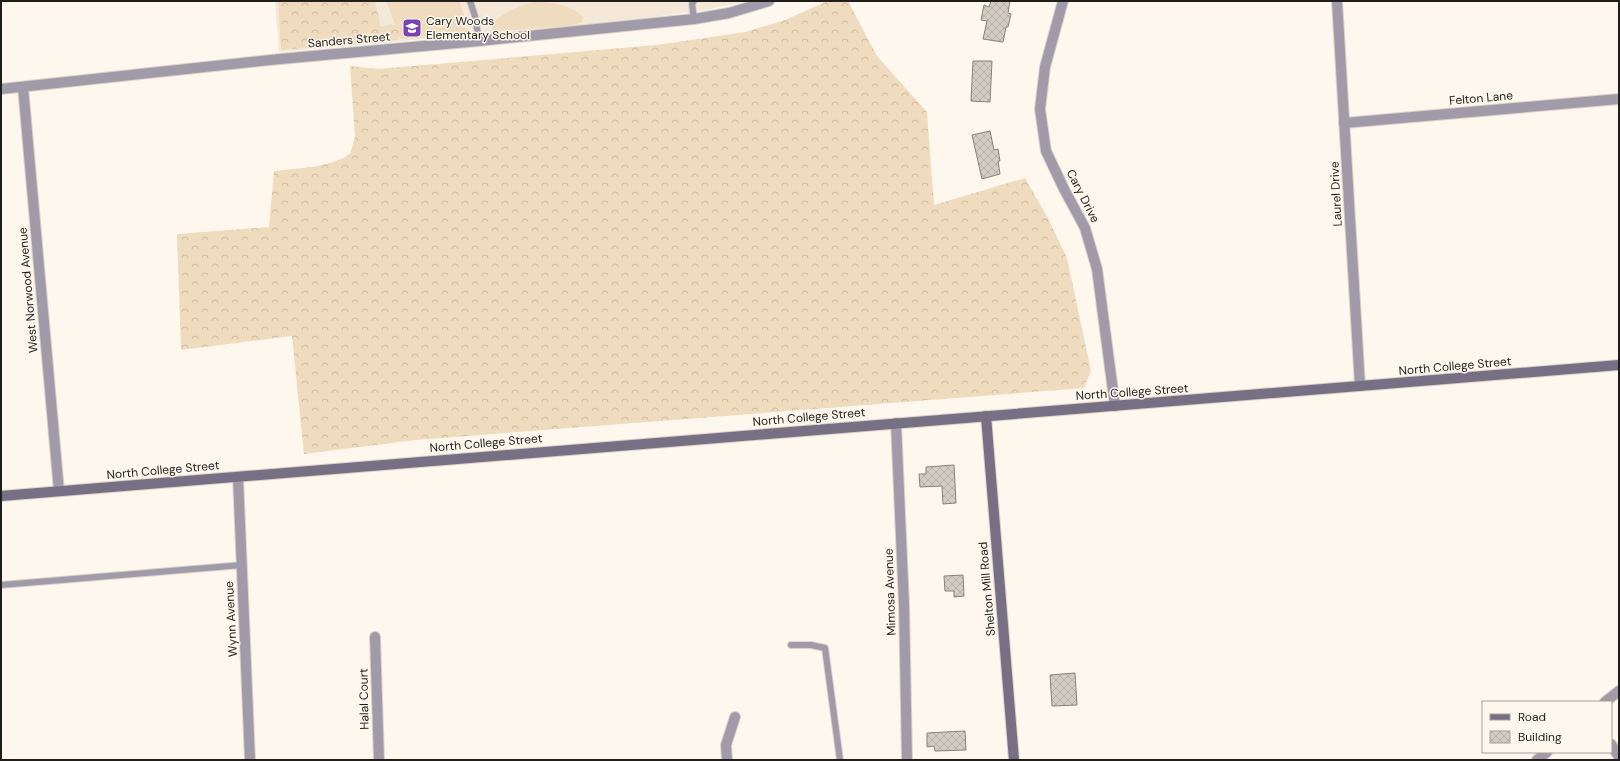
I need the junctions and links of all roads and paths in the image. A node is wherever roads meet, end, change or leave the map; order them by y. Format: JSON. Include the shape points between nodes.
{"nodes":[{"id":1,"x":470,"y":1,"type":"edge"},
{"id":2,"x":694,"y":1,"type":"edge"},
{"id":3,"x":769,"y":1,"type":"edge"},
{"id":4,"x":1063,"y":1,"type":"edge"},
{"id":5,"x":1337,"y":1,"type":"edge"},
{"id":6,"x":694,"y":19,"type":"junction"},
{"id":7,"x":479,"y":41,"type":"junction"},
{"id":8,"x":23,"y":87,"type":"junction"},
{"id":9,"x":1,"y":89,"type":"edge"},
{"id":10,"x":1619,"y":99,"type":"edge"},
{"id":11,"x":1344,"y":123,"type":"junction"},
{"id":12,"x":1619,"y":365,"type":"edge"},
{"id":13,"x":1360,"y":386,"type":"junction"},
{"id":14,"x":1115,"y":406,"type":"junction"},
{"id":15,"x":986,"y":416,"type":"junction"},
{"id":16,"x":896,"y":423,"type":"junction"},
{"id":17,"x":238,"y":477,"type":"junction"},
{"id":18,"x":59,"y":491,"type":"junction"},
{"id":19,"x":1,"y":496,"type":"edge"},
{"id":20,"x":242,"y":565,"type":"junction"},
{"id":21,"x":1,"y":585,"type":"edge"},
{"id":22,"x":376,"y":637,"type":"dead end"},
{"id":23,"x":791,"y":645,"type":"dead end"},
{"id":24,"x":1619,"y":691,"type":"edge"},
{"id":25,"x":1606,"y":701,"type":"edge"},
{"id":26,"x":735,"y":717,"type":"dead end"},
{"id":27,"x":1612,"y":746,"type":"edge"},
{"id":28,"x":1546,"y":753,"type":"edge"},
{"id":29,"x":1619,"y":757,"type":"edge"},
{"id":30,"x":250,"y":760,"type":"edge"},
{"id":31,"x":379,"y":760,"type":"edge"},
{"id":32,"x":727,"y":760,"type":"edge"},
{"id":33,"x":840,"y":760,"type":"edge"},
{"id":34,"x":907,"y":760,"type":"edge"},
{"id":35,"x":1014,"y":760,"type":"edge"},
{"id":36,"x":1538,"y":760,"type":"edge"}],
"edges":[{"from":1,"to":7,"type":"lane"},
{"from":2,"to":6,"type":"lane"},
{"from":3,"to":6,"type":"street","name":"Sanders Street","via":[[729,13]]},
{"from":4,"to":14,"type":"street","name":"Cary Drive","via":[[1045,67],[1040,109],[1046,151],[1085,228],[1096,269]]},
{"from":5,"to":11,"type":"street","name":"Laurel Drive"},
{"from":6,"to":7,"type":"street","name":"Sanders Street"},
{"from":7,"to":8,"type":"street","name":"Sanders Street","via":[[280,59]]},
{"from":8,"to":9,"type":"street","name":"Sanders Street"},
{"from":8,"to":18,"type":"street","name":"West Norwood Avenue"},
{"from":10,"to":11,"type":"street","name":"Felton Lane"},
{"from":11,"to":13,"type":"street","name":"Laurel Drive"},
{"from":12,"to":13,"type":"main road","name":"North College Street"},
{"from":13,"to":14,"type":"main road","name":"North College Street"},
{"from":14,"to":15,"type":"main road","name":"North College Street"},
{"from":15,"to":16,"type":"main road","name":"North College Street"},
{"from":15,"to":35,"type":"main road","name":"Shelton Mill Road"},
{"from":16,"to":17,"type":"main road","name":"North College Street"},
{"from":16,"to":34,"type":"street","name":"Mimosa Avenue","via":[[904,604]]},
{"from":17,"to":18,"type":"main road","name":"North College Street"},
{"from":17,"to":20,"type":"street","name":"Wynn Avenue"},
{"from":18,"to":19,"type":"main road","name":"North College Street"},
{"from":20,"to":21,"type":"lane"},
{"from":20,"to":30,"type":"street","name":"Wynn Avenue"},
{"from":22,"to":31,"type":"street","name":"Halal Court"},
{"from":23,"to":33,"type":"lane","via":[[825,648]]},
{"from":24,"to":25,"type":"street"},
{"from":26,"to":32,"type":"street","via":[[726,745]]},
{"from":27,"to":29,"type":"street"},
{"from":28,"to":36,"type":"street"}]}
